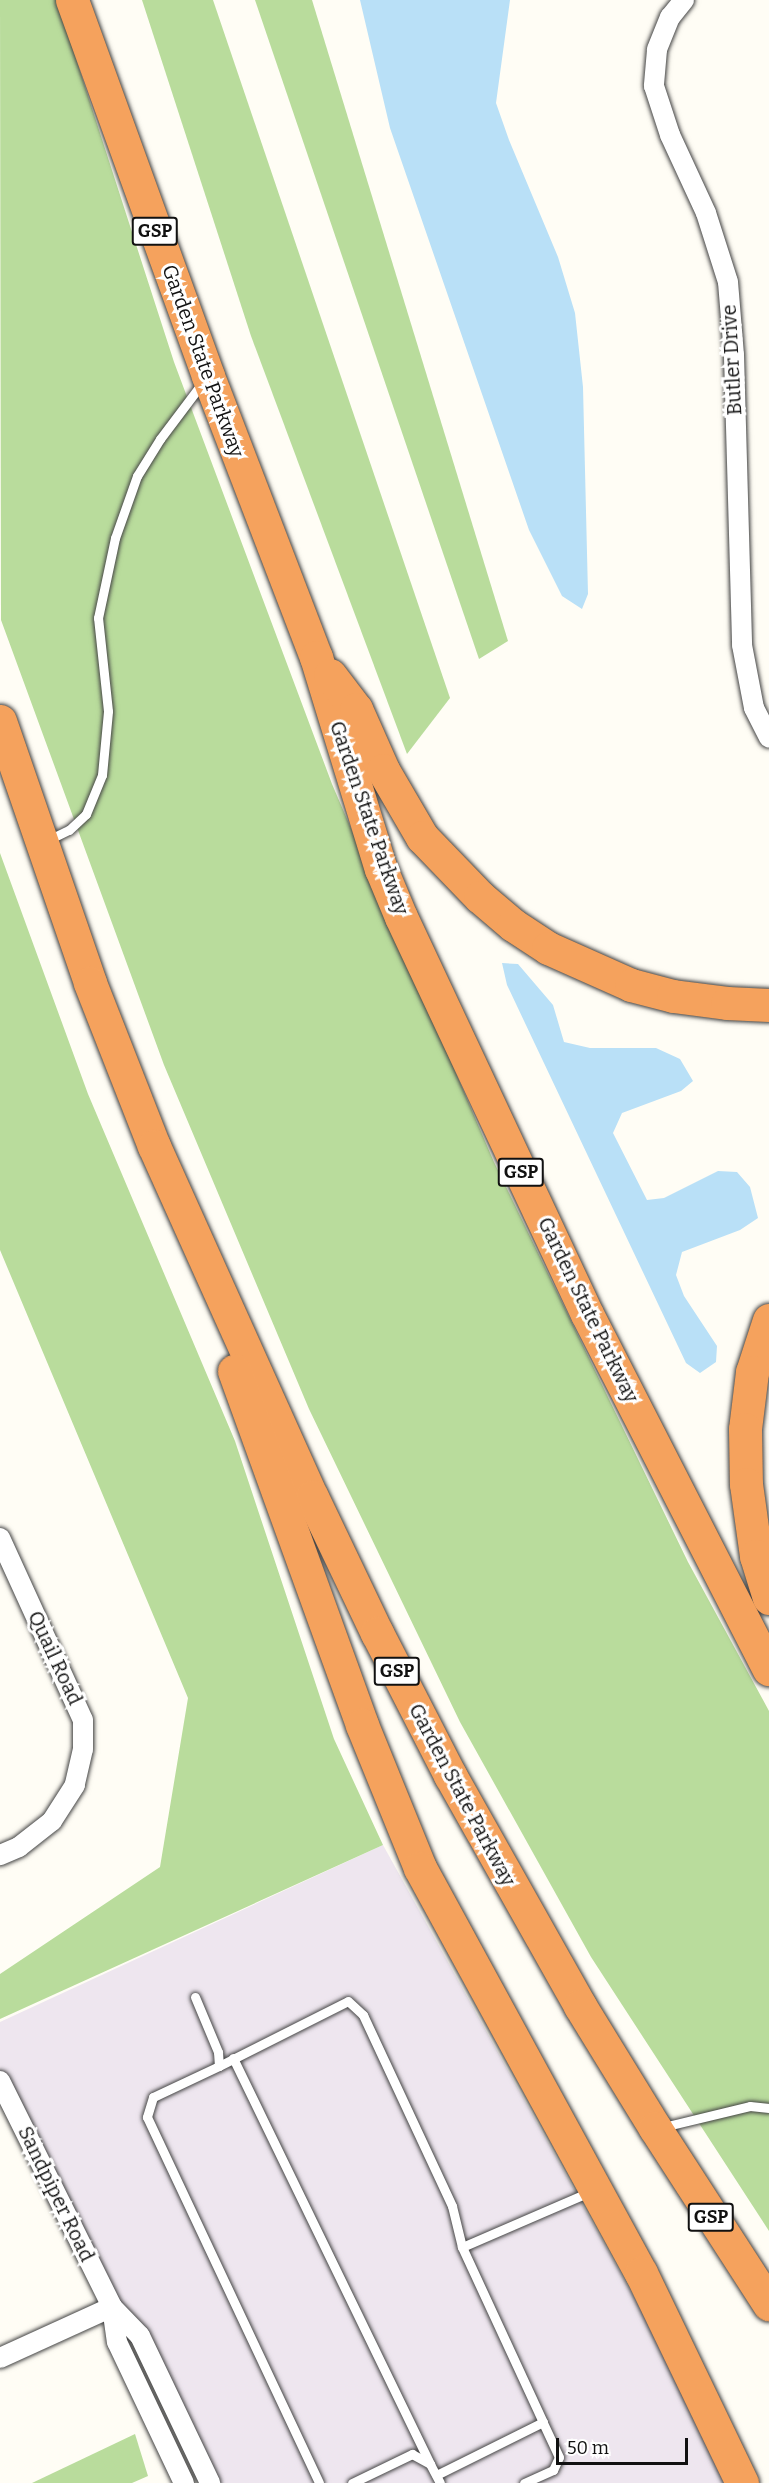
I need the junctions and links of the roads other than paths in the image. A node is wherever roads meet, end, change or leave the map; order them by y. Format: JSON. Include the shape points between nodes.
{"nodes":[{"id":1,"x":72,"y":0,"type":"edge"},
{"id":2,"x":684,"y":0,"type":"edge"},
{"id":3,"x":208,"y":376,"type":"junction"},
{"id":4,"x":316,"y":657,"type":"junction"},
{"id":5,"x":0,"y":721,"type":"edge"},
{"id":6,"x":769,"y":737,"type":"edge"},
{"id":7,"x":41,"y":843,"type":"junction"},
{"id":8,"x":769,"y":1005,"type":"edge"},
{"id":9,"x":175,"y":1194,"type":"junction"},
{"id":10,"x":769,"y":1320,"type":"edge"},
{"id":11,"x":0,"y":1538,"type":"edge"},
{"id":12,"x":769,"y":1598,"type":"edge"},
{"id":13,"x":769,"y":1669,"type":"edge"},
{"id":14,"x":0,"y":1855,"type":"edge"},
{"id":15,"x":195,"y":1997,"type":"dead end"},
{"id":16,"x":233,"y":2058,"type":"junction"},
{"id":17,"x":219,"y":2066,"type":"junction"},
{"id":18,"x":0,"y":2080,"type":"edge"},
{"id":19,"x":769,"y":2108,"type":"edge"},
{"id":20,"x":655,"y":2128,"type":"junction"},
{"id":21,"x":596,"y":2190,"type":"junction"},
{"id":22,"x":462,"y":2247,"type":"junction"},
{"id":23,"x":769,"y":2304,"type":"edge"},
{"id":24,"x":112,"y":2307,"type":"junction"},
{"id":25,"x":0,"y":2358,"type":"edge"},
{"id":26,"x":543,"y":2422,"type":"junction"},
{"id":27,"x":430,"y":2464,"type":"junction"},
{"id":28,"x":438,"y":2479,"type":"edge"},
{"id":29,"x":184,"y":2483,"type":"edge"},
{"id":30,"x":210,"y":2483,"type":"edge"},
{"id":31,"x":319,"y":2483,"type":"edge"},
{"id":32,"x":352,"y":2483,"type":"edge"},
{"id":33,"x":524,"y":2483,"type":"edge"},
{"id":34,"x":742,"y":2483,"type":"edge"}],
"edges":[{"from":1,"to":3,"type":"highway","name":"Garden State Parkway","number":"GSP"},
{"from":2,"to":6,"type":"street","name":"Butler Drive","via":[[670,17],[657,50],[654,86],[670,135],[706,213],[728,282],[734,355],[742,645],[754,708]]},
{"from":3,"to":4,"type":"highway","name":"Garden State Parkway","number":"GSP"},
{"from":3,"to":7,"type":"lane","via":[[137,476],[114,538],[98,618],[108,737],[94,799],[86,814],[69,830]]},
{"from":4,"to":8,"type":"highway","via":[[356,709],[383,770],[422,837],[513,925],[548,948],[631,985],[728,1004]]},
{"from":4,"to":13,"type":"highway","name":"Garden State Parkway","number":"GSP","via":[[381,869],[401,917],[587,1314]]},
{"from":5,"to":7,"type":"highway","name":"Garden State Parkway","number":"GSP"},
{"from":7,"to":9,"type":"highway","name":"Garden State Parkway","number":"GSP","via":[[90,983]]},
{"from":9,"to":20,"type":"highway","name":"Garden State Parkway","number":"GSP","via":[[312,1497],[435,1745],[541,1939]]},
{"from":9,"to":21,"type":"highway","via":[[194,1277],[263,1446],[324,1623],[400,1822],[444,1914]]},
{"from":10,"to":12,"type":"highway","via":[[752,1372],[745,1429],[746,1484],[756,1556]]},
{"from":11,"to":14,"type":"street","name":"Quail Road","via":[[83,1720],[83,1749],[75,1785],[52,1821],[19,1847]]},
{"from":15,"to":17,"type":"lane","via":[[218,2052]]},
{"from":16,"to":17,"type":"lane"},
{"from":16,"to":22,"type":"lane","via":[[348,2001],[363,2015],[452,2206]]},
{"from":16,"to":27,"type":"lane"},
{"from":17,"to":31,"type":"lane","via":[[153,2097],[147,2117]]},
{"from":18,"to":24,"type":"street","name":"Sandpiper Road"},
{"from":19,"to":20,"type":"lane","via":[[750,2106]]},
{"from":20,"to":23,"type":"highway","name":"Garden State Parkway","number":"GSP"},
{"from":21,"to":22,"type":"lane"},
{"from":21,"to":34,"type":"highway","via":[[641,2273]]},
{"from":22,"to":26,"type":"lane"},
{"from":24,"to":25,"type":"street"},
{"from":24,"to":29,"type":"street","name":"Sandpiper Road","via":[[117,2342]]},
{"from":24,"to":30,"type":"street","name":"Sandpiper Road","via":[[140,2336]]},
{"from":26,"to":28,"type":"lane"},
{"from":26,"to":33,"type":"lane","via":[[559,2457],[553,2470]]},
{"from":27,"to":28,"type":"lane"},
{"from":27,"to":32,"type":"lane","via":[[412,2454]]}]}
